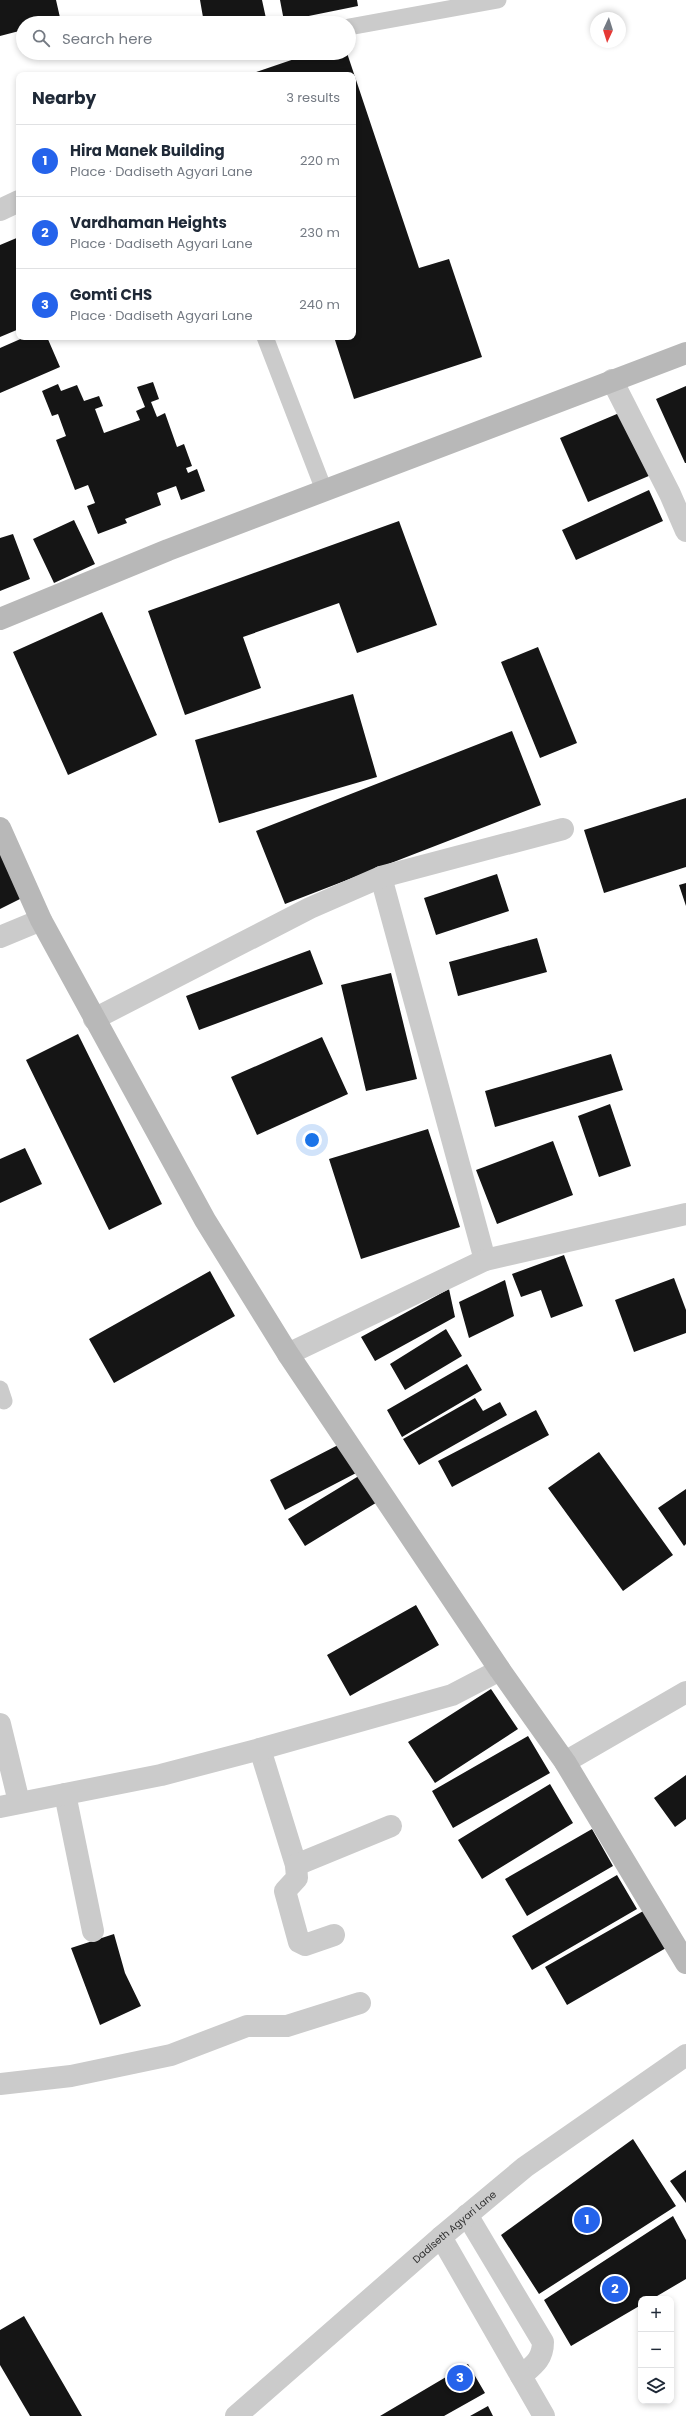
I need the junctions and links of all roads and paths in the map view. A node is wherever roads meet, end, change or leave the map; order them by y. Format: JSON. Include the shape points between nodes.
{"nodes":[{"id":1,"x":498,"y":0,"type":"edge"},
{"id":2,"x":356,"y":26,"type":"edge"},
{"id":3,"x":16,"y":202,"type":"edge"},
{"id":4,"x":0,"y":210,"type":"edge"},
{"id":5,"x":266,"y":340,"type":"edge"},
{"id":6,"x":686,"y":354,"type":"edge"},
{"id":7,"x":612,"y":380,"type":"junction"},
{"id":8,"x":324,"y":490,"type":"junction"},
{"id":9,"x":686,"y":531,"type":"edge"},
{"id":10,"x":0,"y":619,"type":"edge"},
{"id":11,"x":0,"y":828,"type":"edge"},
{"id":12,"x":563,"y":829,"type":"dead end"},
{"id":13,"x":381,"y":877,"type":"junction"},
{"id":14,"x":40,"y":920,"type":"junction"},
{"id":15,"x":0,"y":937,"type":"edge"},
{"id":16,"x":94,"y":1020,"type":"junction"},
{"id":17,"x":686,"y":1214,"type":"edge"},
{"id":18,"x":485,"y":1260,"type":"junction"},
{"id":19,"x":288,"y":1354,"type":"junction"},
{"id":20,"x":500,"y":1670,"type":"junction"},
{"id":21,"x":686,"y":1692,"type":"edge"},
{"id":22,"x":0,"y":1724,"type":"edge"},
{"id":23,"x":260,"y":1749,"type":"junction"},
{"id":24,"x":565,"y":1762,"type":"junction"},
{"id":25,"x":65,"y":1794,"type":"junction"},
{"id":26,"x":10,"y":1805,"type":"edge"},
{"id":27,"x":391,"y":1826,"type":"dead end"},
{"id":28,"x":296,"y":1865,"type":"junction"},
{"id":29,"x":93,"y":1930,"type":"dead end"},
{"id":30,"x":334,"y":1935,"type":"dead end"},
{"id":31,"x":685,"y":1957,"type":"edge"},
{"id":32,"x":360,"y":2004,"type":"dead end"},
{"id":33,"x":686,"y":2056,"type":"edge"},
{"id":34,"x":0,"y":2084,"type":"edge"},
{"id":35,"x":467,"y":2215,"type":"junction"},
{"id":36,"x":441,"y":2237,"type":"junction"},
{"id":37,"x":521,"y":2376,"type":"junction"},
{"id":38,"x":236,"y":2416,"type":"edge"},
{"id":39,"x":544,"y":2416,"type":"edge"}],
"edges":[{"from":1,"to":2,"type":"lane"},
{"from":3,"to":4,"type":"street"},
{"from":5,"to":8,"type":"lane"},
{"from":6,"to":7,"type":"street"},
{"from":7,"to":8,"type":"street"},
{"from":7,"to":9,"type":"street"},
{"from":8,"to":10,"type":"street"},
{"from":11,"to":14,"type":"street"},
{"from":12,"to":13,"type":"street"},
{"from":13,"to":16,"type":"street","via":[[310,908]]},
{"from":13,"to":18,"type":"street"},
{"from":14,"to":15,"type":"street"},
{"from":14,"to":16,"type":"street"},
{"from":16,"to":19,"type":"street","via":[[205,1220]]},
{"from":17,"to":18,"type":"street"},
{"from":18,"to":19,"type":"street"},
{"from":19,"to":20,"type":"street"},
{"from":20,"to":23,"type":"street","via":[[452,1695]]},
{"from":20,"to":24,"type":"street"},
{"from":21,"to":24,"type":"street"},
{"from":22,"to":26,"type":"street"},
{"from":23,"to":25,"type":"street","via":[[161,1775]]},
{"from":23,"to":28,"type":"street"},
{"from":24,"to":31,"type":"street"},
{"from":25,"to":26,"type":"street"},
{"from":25,"to":29,"type":"street"},
{"from":27,"to":28,"type":"street"},
{"from":28,"to":30,"type":"street","via":[[297,1878],[285,1891],[299,1942],[305,1945]]},
{"from":32,"to":34,"type":"street","via":[[287,2026],[247,2026],[171,2055],[71,2076]]},
{"from":33,"to":35,"type":"street","name":"Dadiseth Agyari Lane","via":[[525,2167]]},
{"from":35,"to":36,"type":"street","name":"Dadiseth Agyari Lane"},
{"from":35,"to":37,"type":"street","via":[[543,2342],[543,2352],[538,2361]]},
{"from":36,"to":37,"type":"street"},
{"from":36,"to":38,"type":"street","name":"Dadiseth Agyari Lane"},
{"from":37,"to":39,"type":"street"}]}
